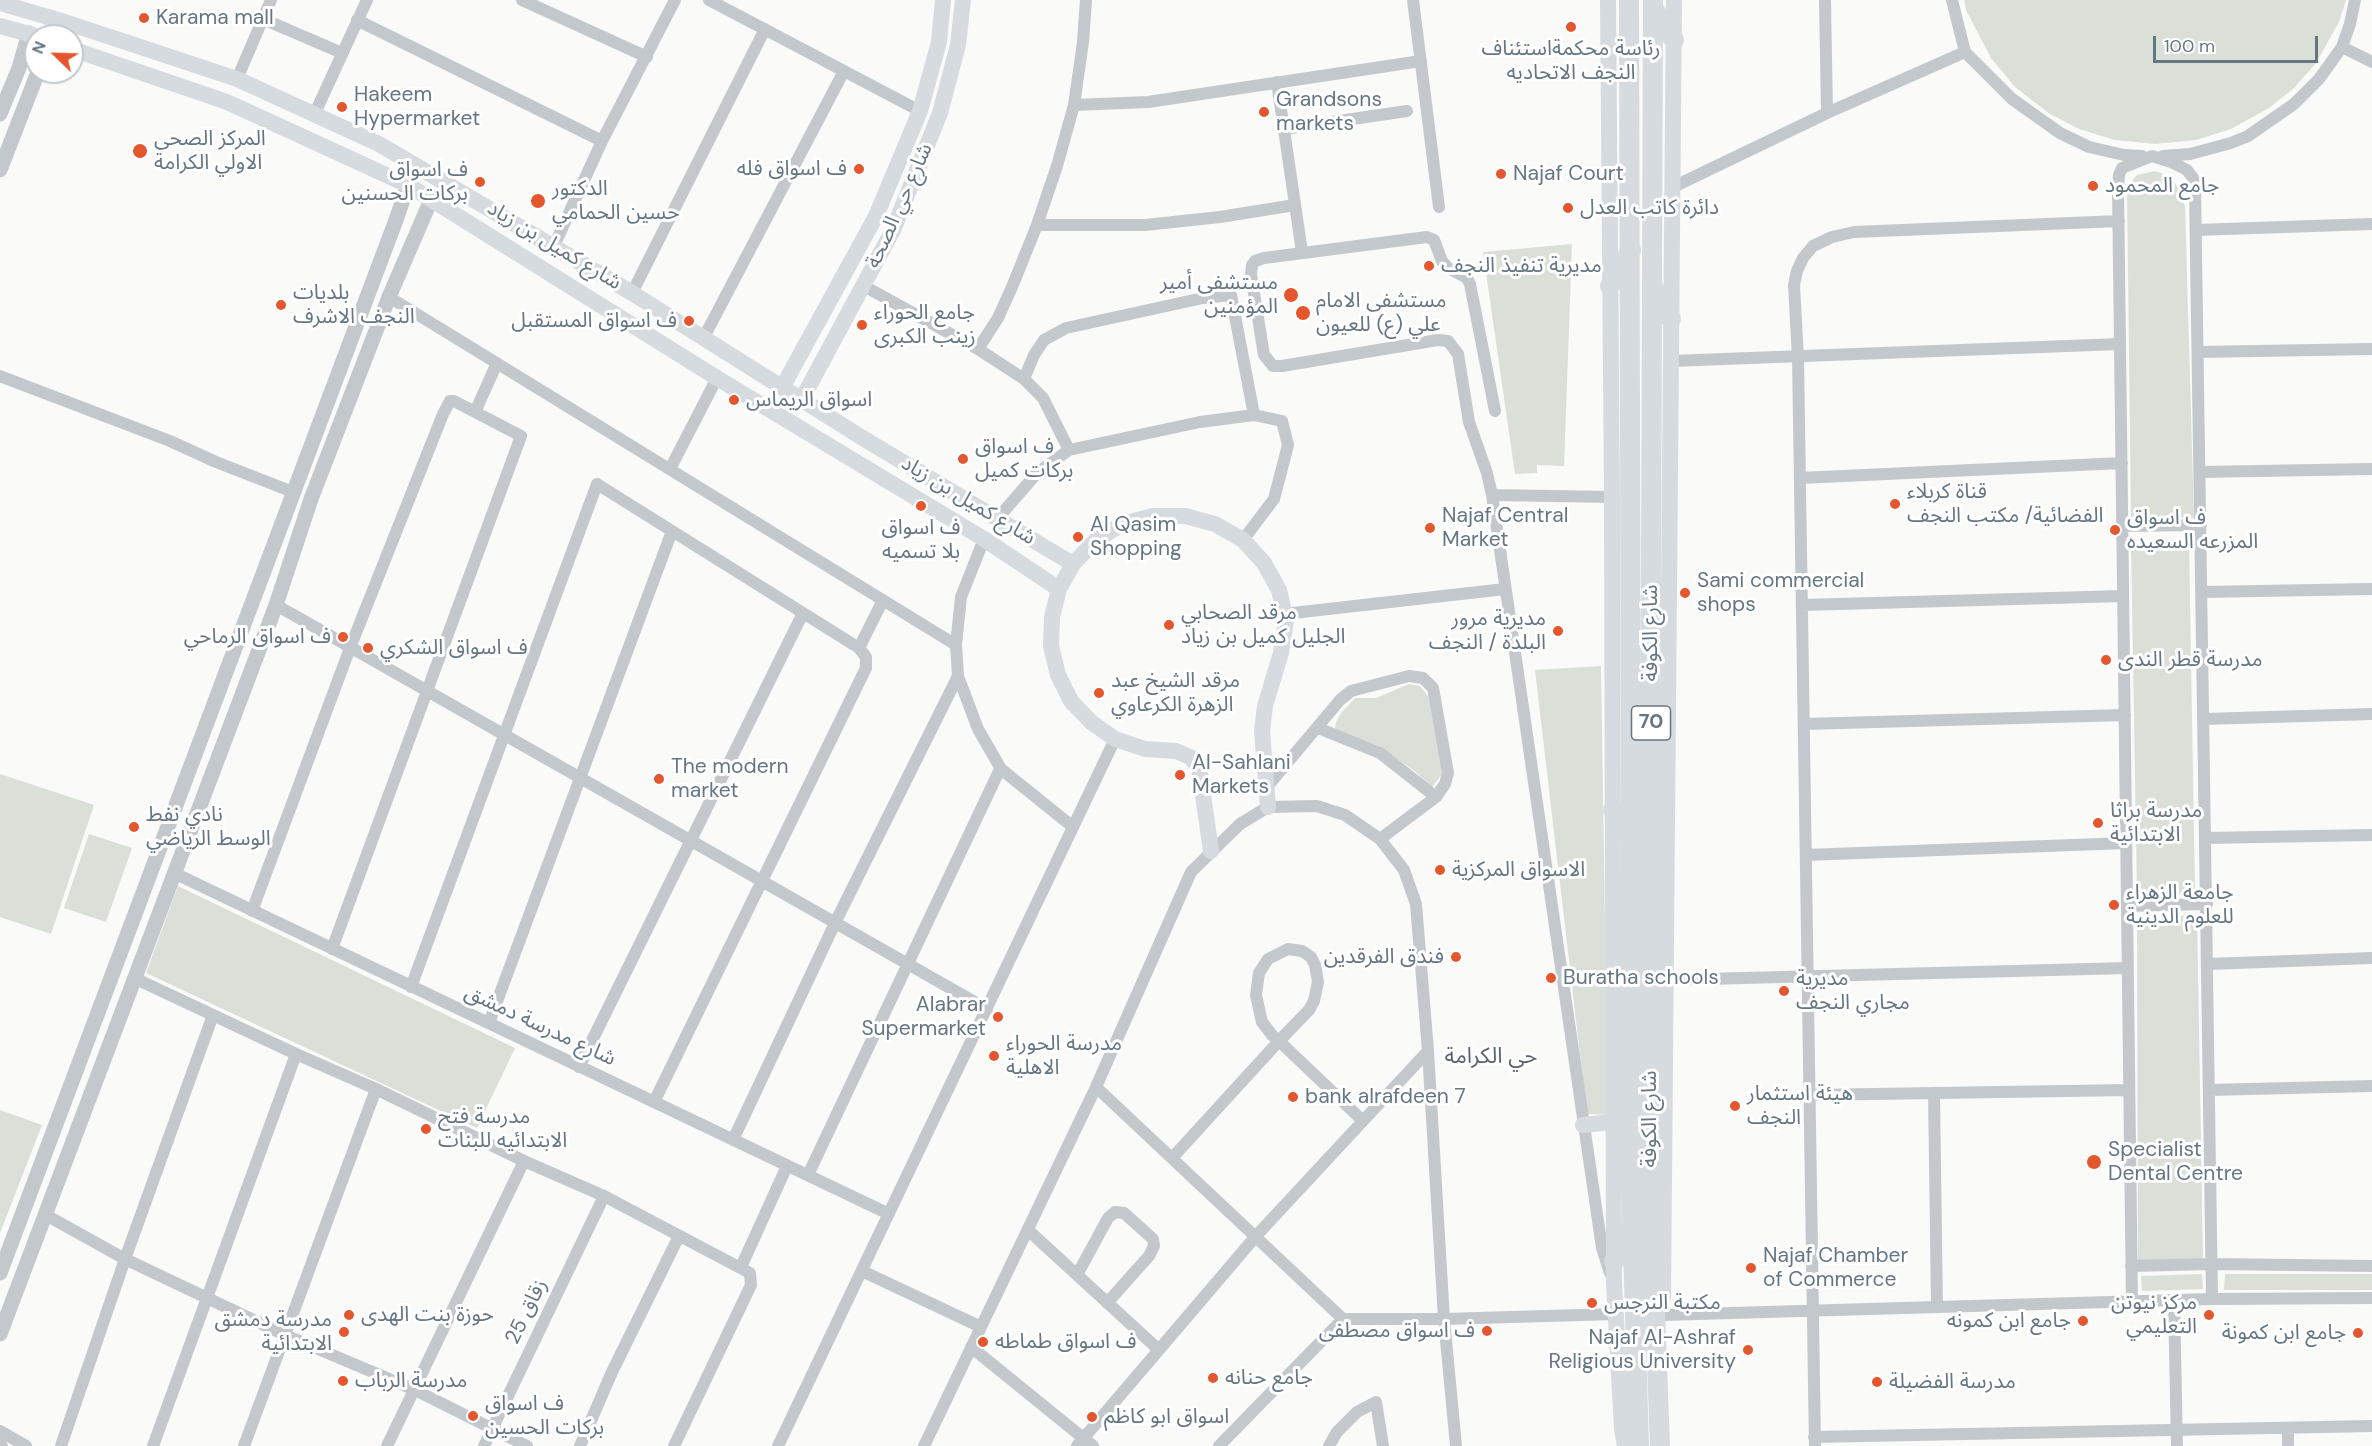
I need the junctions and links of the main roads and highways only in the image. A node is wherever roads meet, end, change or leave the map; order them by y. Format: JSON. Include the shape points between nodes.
{"nodes":[{"id":1,"x":943,"y":0,"type":"edge"},
{"id":2,"x":963,"y":0,"type":"edge"},
{"id":3,"x":1608,"y":0,"type":"edge"},
{"id":4,"x":1629,"y":0,"type":"edge"},
{"id":5,"x":1674,"y":0,"type":"edge"},
{"id":6,"x":0,"y":3,"type":"edge"},
{"id":7,"x":1653,"y":4,"type":"edge"},
{"id":8,"x":25,"y":5,"type":"edge"},
{"id":9,"x":0,"y":26,"type":"edge"},
{"id":10,"x":24,"y":33,"type":"edge"},
{"id":11,"x":1674,"y":40,"type":"junction"},
{"id":12,"x":84,"y":53,"type":"edge"},
{"id":13,"x":307,"y":110,"type":"junction"},
{"id":14,"x":287,"y":128,"type":"junction"},
{"id":15,"x":345,"y":128,"type":"junction"},
{"id":16,"x":335,"y":152,"type":"junction"},
{"id":17,"x":876,"y":216,"type":"junction"},
{"id":18,"x":893,"y":230,"type":"junction"},
{"id":19,"x":861,"y":246,"type":"junction"},
{"id":20,"x":1631,"y":250,"type":"junction"},
{"id":21,"x":879,"y":258,"type":"junction"},
{"id":22,"x":1652,"y":283,"type":"junction"},
{"id":23,"x":1610,"y":286,"type":"junction"},
{"id":24,"x":1671,"y":319,"type":"junction"},
{"id":25,"x":783,"y":386,"type":"junction"},
{"id":26,"x":802,"y":399,"type":"junction"},
{"id":27,"x":861,"y":437,"type":"junction"},
{"id":28,"x":847,"y":456,"type":"junction"},
{"id":29,"x":896,"y":458,"type":"junction"},
{"id":30,"x":882,"y":477,"type":"junction"},
{"id":31,"x":1073,"y":564,"type":"junction"},
{"id":32,"x":1059,"y":588,"type":"junction"},
{"id":33,"x":1268,"y":807,"type":"road end"},
{"id":34,"x":1613,"y":810,"type":"junction"},
{"id":35,"x":1649,"y":837,"type":"junction"},
{"id":36,"x":1210,"y":851,"type":"road end"},
{"id":37,"x":1613,"y":1122,"type":"junction"},
{"id":38,"x":1665,"y":1124,"type":"junction"},
{"id":39,"x":1583,"y":1125,"type":"road end"},
{"id":40,"x":1649,"y":1152,"type":"junction"},
{"id":41,"x":1632,"y":1222,"type":"junction"},
{"id":42,"x":1614,"y":1262,"type":"junction"},
{"id":43,"x":1625,"y":1446,"type":"edge"},
{"id":44,"x":1639,"y":1446,"type":"edge"},
{"id":45,"x":1660,"y":1446,"type":"edge"},
{"id":46,"x":1669,"y":1446,"type":"edge"}],
"edges":[{"from":1,"to":17,"type":"main road","name":"شارع حي الصحة","via":[[939,42],[920,111]]},
{"from":2,"to":18,"type":"main road","name":"شارع حي الصحة","via":[[958,45],[940,113]]},
{"from":3,"to":23,"type":"main road"},
{"from":4,"to":20,"type":"highway","name":"شارع الكوفة","number":"70"},
{"from":5,"to":11,"type":"main road"},
{"from":6,"to":8,"type":"main road","name":"شارع كميل بن زياد"},
{"from":7,"to":11,"type":"highway"},
{"from":7,"to":22,"type":"highway","name":"شارع الكوفة","number":"70"},
{"from":8,"to":13,"type":"main road","name":"شارع كميل بن زياد","via":[[237,79]]},
{"from":9,"to":10,"type":"main road"},
{"from":11,"to":24,"type":"main road"},
{"from":12,"to":14,"type":"main road","name":"شارع كميل بن زياد","via":[[227,102]]},
{"from":13,"to":14,"type":"main road"},
{"from":13,"to":15,"type":"main road","name":"شارع كميل بن زياد"},
{"from":14,"to":16,"type":"main road","name":"شارع كميل بن زياد"},
{"from":15,"to":16,"type":"main road","via":[[338,136]]},
{"from":15,"to":25,"type":"main road","name":"شارع كميل بن زياد","via":[[399,155],[554,246]]},
{"from":16,"to":28,"type":"main road","name":"شارع كميل بن زياد","via":[[408,185]]},
{"from":17,"to":18,"type":"main road","via":[[879,230]]},
{"from":17,"to":19,"type":"main road","name":"شارع حي الصحة"},
{"from":18,"to":21,"type":"main road","name":"شارع حي الصحة"},
{"from":19,"to":21,"type":"main road","via":[[877,246]]},
{"from":19,"to":25,"type":"main road","name":"شارع حي الصحة"},
{"from":20,"to":23,"type":"highway"},
{"from":20,"to":35,"type":"highway","name":"شارع الكوفة","number":"70"},
{"from":21,"to":26,"type":"main road","name":"شارع حي الصحة"},
{"from":22,"to":24,"type":"highway"},
{"from":22,"to":35,"type":"highway","name":"شارع الكوفة","number":"70"},
{"from":23,"to":34,"type":"main road"},
{"from":24,"to":35,"type":"main road"},
{"from":25,"to":26,"type":"main road","name":"شارع كميل بن زياد"},
{"from":26,"to":27,"type":"main road","name":"شارع كميل بن زياد"},
{"from":27,"to":28,"type":"main road","via":[[862,449]]},
{"from":27,"to":29,"type":"main road","name":"شارع كميل بن زياد"},
{"from":28,"to":30,"type":"main road","name":"شارع كميل بن زياد"},
{"from":29,"to":30,"type":"main road","via":[[882,460]]},
{"from":29,"to":31,"type":"main road","name":"شارع كميل بن زياد"},
{"from":30,"to":32,"type":"main road","name":"شارع كميل بن زياد"},
{"from":31,"to":32,"type":"main road"},
{"from":31,"to":33,"type":"main road","via":[[1095,541],[1122,524],[1153,516],[1185,516],[1215,524],[1242,540],[1264,563],[1279,590],[1286,620],[1262,730]]},
{"from":32,"to":36,"type":"main road","via":[[1051,646],[1058,675],[1071,701],[1115,739],[1145,749],[1190,756],[1199,767]]},
{"from":34,"to":35,"type":"highway"},
{"from":34,"to":37,"type":"main road"},
{"from":35,"to":38,"type":"main road","via":[[1666,980]]},
{"from":35,"to":40,"type":"highway","name":"شارع الكوفة","number":"70"},
{"from":35,"to":41,"type":"highway","name":"شارع الكوفة","number":"70","via":[[1629,1149]]},
{"from":37,"to":39,"type":"main road"},
{"from":37,"to":42,"type":"main road"},
{"from":38,"to":40,"type":"highway"},
{"from":38,"to":46,"type":"main road","via":[[1663,1315]]},
{"from":40,"to":45,"type":"highway","name":"شارع الكوفة","number":"70"},
{"from":41,"to":42,"type":"highway"},
{"from":41,"to":44,"type":"highway","name":"شارع الكوفة","number":"70"},
{"from":42,"to":43,"type":"main road"}]}
